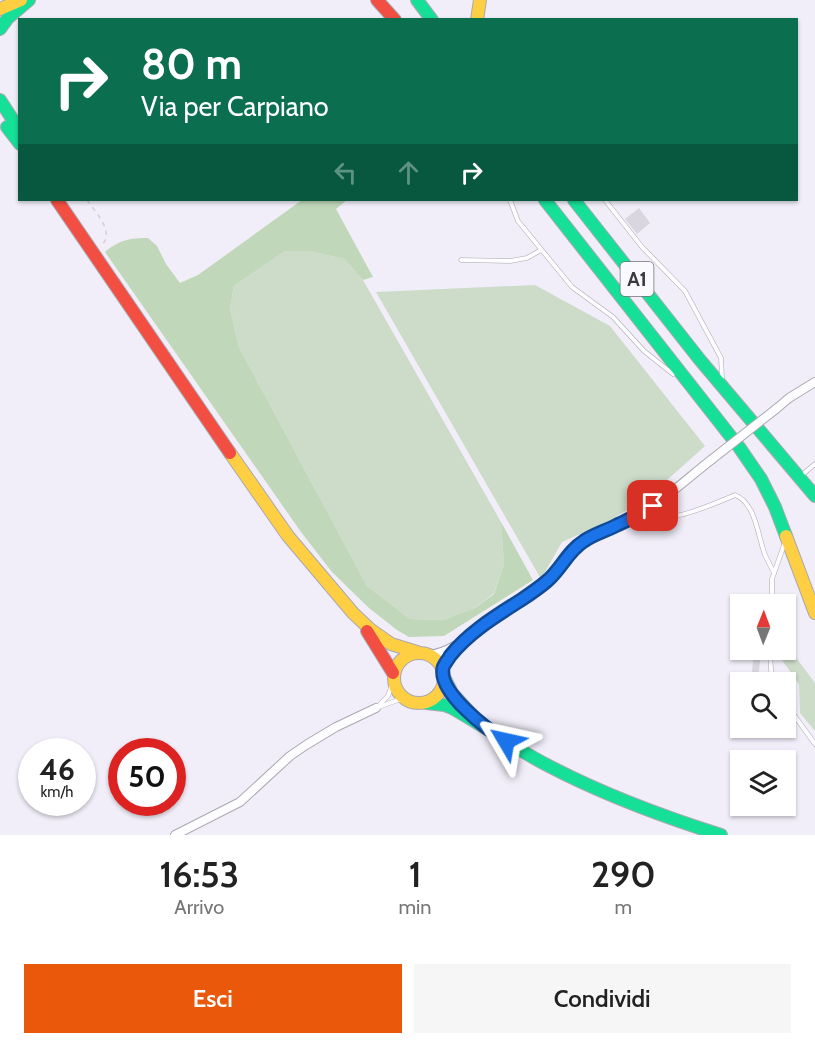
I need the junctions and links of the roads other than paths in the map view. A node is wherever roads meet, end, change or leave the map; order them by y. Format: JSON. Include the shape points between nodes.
{"nodes":[{"id":1,"x":21,"y":0,"type":"edge"},
{"id":2,"x":29,"y":0,"type":"edge"},
{"id":3,"x":377,"y":0,"type":"edge"},
{"id":4,"x":386,"y":0,"type":"edge"},
{"id":5,"x":417,"y":0,"type":"edge"},
{"id":6,"x":480,"y":0,"type":"edge"},
{"id":7,"x":0,"y":9,"type":"edge"},
{"id":8,"x":393,"y":18,"type":"edge"},
{"id":9,"x":400,"y":18,"type":"edge"},
{"id":10,"x":430,"y":18,"type":"edge"},
{"id":11,"x":477,"y":18,"type":"edge"},
{"id":12,"x":0,"y":29,"type":"edge"},
{"id":13,"x":0,"y":100,"type":"edge"},
{"id":14,"x":0,"y":116,"type":"edge"},
{"id":15,"x":18,"y":128,"type":"edge"},
{"id":16,"x":18,"y":141,"type":"edge"},
{"id":17,"x":58,"y":201,"type":"edge"},
{"id":18,"x":510,"y":201,"type":"edge"},
{"id":19,"x":546,"y":201,"type":"edge"},
{"id":20,"x":575,"y":201,"type":"edge"},
{"id":21,"x":606,"y":201,"type":"edge"},
{"id":22,"x":541,"y":250,"type":"junction"},
{"id":23,"x":461,"y":260,"type":"dead end"},
{"id":24,"x":815,"y":382,"type":"edge"},
{"id":25,"x":722,"y":386,"type":"junction"},
{"id":26,"x":693,"y":390,"type":"junction"},
{"id":27,"x":815,"y":464,"type":"edge"},
{"id":28,"x":799,"y":477,"type":"junction"},
{"id":29,"x":815,"y":496,"type":"edge"},
{"id":30,"x":653,"y":506,"type":"junction"},
{"id":31,"x":787,"y":539,"type":"junction"},
{"id":32,"x":774,"y":573,"type":"junction"},
{"id":33,"x":772,"y":594,"type":"edge"},
{"id":34,"x":815,"y":613,"type":"edge"},
{"id":35,"x":358,"y":618,"type":"junction"},
{"id":36,"x":468,"y":637,"type":"junction"},
{"id":37,"x":423,"y":654,"type":"junction"},
{"id":38,"x":444,"y":673,"type":"junction"},
{"id":39,"x":393,"y":678,"type":"junction"},
{"id":40,"x":409,"y":702,"type":"junction"},
{"id":41,"x":426,"y":703,"type":"junction"},
{"id":42,"x":376,"y":708,"type":"junction"},
{"id":43,"x":796,"y":718,"type":"edge"},
{"id":44,"x":492,"y":733,"type":"junction"},
{"id":45,"x":815,"y":744,"type":"edge"},
{"id":46,"x":176,"y":835,"type":"edge"},
{"id":47,"x":721,"y":835,"type":"edge"}],
"edges":[{"from":1,"to":7,"type":"main road"},
{"from":2,"to":12,"type":"main road"},
{"from":3,"to":8,"type":"main road"},
{"from":4,"to":9,"type":"main road"},
{"from":5,"to":10,"type":"main road"},
{"from":6,"to":11,"type":"main road"},
{"from":13,"to":15,"type":"main road"},
{"from":14,"to":16,"type":"main road"},
{"from":17,"to":35,"type":"main road","via":[[270,511]]},
{"from":18,"to":22,"type":"lane","via":[[518,221]]},
{"from":19,"to":26,"type":"main road","number":"A1"},
{"from":20,"to":25,"type":"main road","number":"A1"},
{"from":21,"to":25,"type":"lane","number":"A1","via":[[642,247],[686,291],[721,358]]},
{"from":22,"to":23,"type":"lane","via":[[510,261]]},
{"from":22,"to":26,"type":"lane","via":[[572,287],[613,317],[644,351]]},
{"from":24,"to":30,"type":"street","bridge":true,"via":[[789,398]]},
{"from":25,"to":28,"type":"main road","number":"A1"},
{"from":26,"to":31,"type":"main road","number":"A1","via":[[761,479]]},
{"from":27,"to":28,"type":"lane"},
{"from":28,"to":29,"type":"main road","number":"A1"},
{"from":30,"to":32,"type":"lane","via":[[668,517],[735,495],[739,497],[752,512]]},
{"from":30,"to":36,"type":"street","via":[[581,543],[548,580]]},
{"from":31,"to":32,"type":"lane"},
{"from":31,"to":34,"type":"main road","number":"A1"},
{"from":32,"to":33,"type":"lane"},
{"from":35,"to":37,"type":"main road","via":[[392,645]]},
{"from":35,"to":39,"type":"main road"},
{"from":36,"to":37,"type":"street","via":[[447,650]]},
{"from":36,"to":38,"type":"street","via":[[448,660]]},
{"from":37,"to":38,"type":"main road","via":[[440,663]]},
{"from":37,"to":39,"type":"main road","via":[[409,654],[402,659]]},
{"from":38,"to":41,"type":"main road","via":[[439,693]]},
{"from":38,"to":44,"type":"main road","via":[[458,702]]},
{"from":39,"to":40,"type":"main road","via":[[396,690]]},
{"from":39,"to":42,"type":"lane","via":[[388,696]]},
{"from":40,"to":41,"type":"main road"},
{"from":40,"to":42,"type":"lane","via":[[398,700]]},
{"from":41,"to":44,"type":"main road","via":[[452,708]]},
{"from":42,"to":46,"type":"street","via":[[306,745],[240,801]]},
{"from":43,"to":45,"type":"lane"},
{"from":44,"to":47,"type":"main road","via":[[603,793]]}]}
